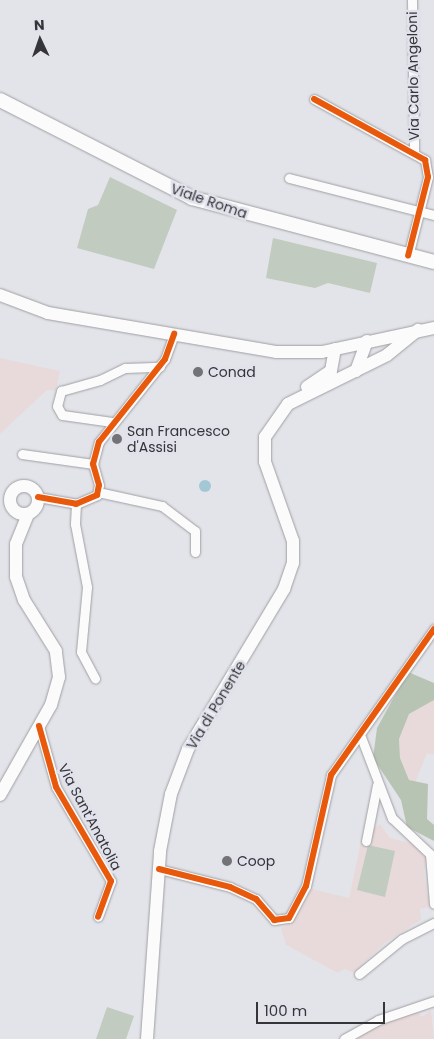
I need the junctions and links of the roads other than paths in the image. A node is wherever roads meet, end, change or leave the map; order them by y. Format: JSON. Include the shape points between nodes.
{"nodes":[{"id":1,"x":412,"y":0,"type":"edge"},
{"id":2,"x":314,"y":99,"type":"dead end"},
{"id":3,"x":0,"y":100,"type":"edge"},
{"id":4,"x":414,"y":152,"type":"junction"},
{"id":5,"x":289,"y":178,"type":"dead end"},
{"id":6,"x":420,"y":212,"type":"junction"},
{"id":7,"x":434,"y":215,"type":"edge"},
{"id":8,"x":408,"y":256,"type":"junction"},
{"id":9,"x":434,"y":262,"type":"edge"},
{"id":10,"x":0,"y":295,"type":"edge"},
{"id":11,"x":434,"y":328,"type":"edge"},
{"id":12,"x":418,"y":330,"type":"junction"},
{"id":13,"x":174,"y":334,"type":"junction"},
{"id":14,"x":367,"y":341,"type":"junction"},
{"id":15,"x":335,"y":349,"type":"junction"},
{"id":16,"x":160,"y":367,"type":"junction"},
{"id":17,"x":356,"y":371,"type":"junction"},
{"id":18,"x":298,"y":398,"type":"junction"},
{"id":19,"x":112,"y":422,"type":"junction"},
{"id":20,"x":22,"y":454,"type":"dead end"},
{"id":21,"x":93,"y":464,"type":"junction"},
{"id":22,"x":98,"y":492,"type":"junction"},
{"id":23,"x":7,"y":499,"type":"edge"},
{"id":24,"x":76,"y":504,"type":"junction"},
{"id":25,"x":34,"y":505,"type":"junction"},
{"id":26,"x":16,"y":544,"type":"junction"},
{"id":27,"x":195,"y":552,"type":"dead end"},
{"id":28,"x":434,"y":629,"type":"edge"},
{"id":29,"x":95,"y":678,"type":"dead end"},
{"id":30,"x":39,"y":726,"type":"junction"},
{"id":31,"x":358,"y":740,"type":"junction"},
{"id":32,"x":377,"y":784,"type":"junction"},
{"id":33,"x":0,"y":796,"type":"edge"},
{"id":34,"x":366,"y":841,"type":"dead end"},
{"id":35,"x":159,"y":869,"type":"junction"},
{"id":36,"x":434,"y":904,"type":"edge"},
{"id":37,"x":98,"y":917,"type":"dead end"},
{"id":38,"x":434,"y":923,"type":"edge"},
{"id":39,"x":359,"y":974,"type":"dead end"},
{"id":40,"x":434,"y":1001,"type":"edge"},
{"id":41,"x":147,"y":1039,"type":"edge"},
{"id":42,"x":344,"y":1039,"type":"edge"}],
"edges":[{"from":1,"to":4,"type":"street","name":"Via Carlo Angeloni"},
{"from":2,"to":4,"type":"street"},
{"from":3,"to":8,"type":"main road","name":"Viale Roma","via":[[197,200]]},
{"from":4,"to":6,"type":"street","via":[[428,169]]},
{"from":5,"to":6,"type":"street"},
{"from":6,"to":7,"type":"street"},
{"from":6,"to":8,"type":"street"},
{"from":8,"to":9,"type":"main road","name":"Viale Roma"},
{"from":10,"to":13,"type":"main road","via":[[48,312]]},
{"from":11,"to":12,"type":"main road"},
{"from":12,"to":14,"type":"main road"},
{"from":12,"to":17,"type":"main road","name":"Via di Ponente"},
{"from":13,"to":15,"type":"main road","via":[[276,352]]},
{"from":13,"to":16,"type":"street"},
{"from":14,"to":15,"type":"main road"},
{"from":14,"to":17,"type":"main road"},
{"from":15,"to":18,"type":"main road","name":"Via di Ponente","via":[[331,371]]},
{"from":16,"to":19,"type":"street"},
{"from":16,"to":19,"type":"street","via":[[122,368],[100,380],[68,386],[59,395],[57,406],[62,415]]},
{"from":17,"to":18,"type":"main road","name":"Via di Ponente"},
{"from":18,"to":35,"type":"main road","name":"Via di Ponente","via":[[277,415],[263,444],[265,462],[293,541],[290,574],[185,757],[165,818]]},
{"from":19,"to":21,"type":"street","via":[[99,442]]},
{"from":20,"to":21,"type":"street"},
{"from":21,"to":22,"type":"street"},
{"from":22,"to":24,"type":"street"},
{"from":22,"to":27,"type":"street","via":[[162,506],[195,530]]},
{"from":23,"to":25,"type":"main road"},
{"from":23,"to":25,"type":"main road","via":[[23,486]]},
{"from":23,"to":26,"type":"main road"},
{"from":24,"to":25,"type":"street","via":[[53,500]]},
{"from":24,"to":29,"type":"street","via":[[75,524],[87,587],[81,652]]},
{"from":25,"to":26,"type":"main road"},
{"from":26,"to":30,"type":"main road","via":[[19,587],[56,651],[59,665],[57,690]]},
{"from":28,"to":31,"type":"street"},
{"from":30,"to":33,"type":"main road"},
{"from":30,"to":37,"type":"street","name":"Via Sant'Anatolia","via":[[56,787],[110,881]]},
{"from":31,"to":32,"type":"street"},
{"from":31,"to":35,"type":"street","via":[[331,775],[306,886],[286,920],[274,920],[256,899],[230,887]]},
{"from":32,"to":34,"type":"street"},
{"from":32,"to":36,"type":"street","via":[[394,821],[430,854]]},
{"from":35,"to":41,"type":"main road","name":"Via di Ponente"},
{"from":38,"to":39,"type":"street","via":[[402,939]]},
{"from":40,"to":42,"type":"street","via":[[378,1020]]}]}
